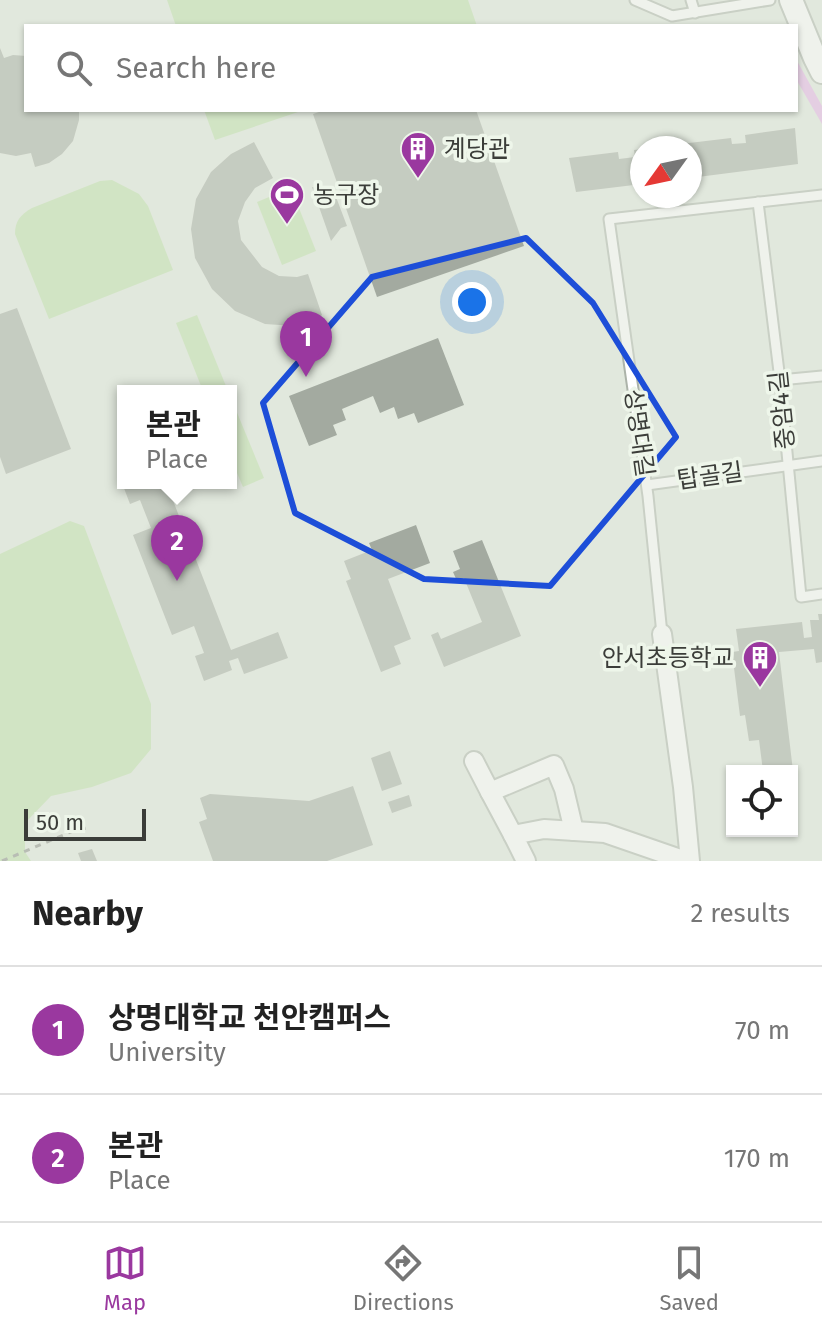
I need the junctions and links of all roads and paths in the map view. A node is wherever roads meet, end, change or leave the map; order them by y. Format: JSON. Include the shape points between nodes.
{"nodes":[{"id":1,"x":635,"y":0,"type":"edge"},
{"id":2,"x":691,"y":0,"type":"edge"},
{"id":3,"x":770,"y":0,"type":"edge"},
{"id":4,"x":791,"y":0,"type":"edge"},
{"id":5,"x":695,"y":13,"type":"junction"},
{"id":6,"x":822,"y":72,"type":"edge"},
{"id":7,"x":822,"y":195,"type":"edge"},
{"id":8,"x":758,"y":202,"type":"junction"},
{"id":9,"x":822,"y":376,"type":"edge"},
{"id":10,"x":780,"y":380,"type":"junction"},
{"id":11,"x":822,"y":461,"type":"edge"},
{"id":12,"x":788,"y":465,"type":"junction"},
{"id":13,"x":647,"y":485,"type":"junction"},
{"id":14,"x":822,"y":594,"type":"edge"},
{"id":15,"x":662,"y":634,"type":"joint"},
{"id":16,"x":474,"y":761,"type":"dead end"},
{"id":17,"x":490,"y":792,"type":"junction"},
{"id":18,"x":87,"y":828,"type":"dead end"},
{"id":19,"x":574,"y":831,"type":"junction"},
{"id":20,"x":513,"y":835,"type":"junction"},
{"id":21,"x":649,"y":856,"type":"edge"},
{"id":22,"x":2,"y":861,"type":"edge"},
{"id":23,"x":526,"y":861,"type":"edge"},
{"id":24,"x":688,"y":861,"type":"edge"}],
"edges":[{"from":1,"to":5,"type":"lane","via":[[672,16]]},
{"from":2,"to":5,"type":"lane"},
{"from":3,"to":5,"type":"lane"},
{"from":4,"to":6,"type":"street"},
{"from":7,"to":8,"type":"lane","name":"상명대길"},
{"from":8,"to":10,"type":"lane","name":"중암4길"},
{"from":8,"to":13,"type":"lane","name":"상명대길","via":[[609,219]]},
{"from":9,"to":10,"type":"lane"},
{"from":10,"to":12,"type":"lane","name":"중암4길"},
{"from":11,"to":12,"type":"lane","name":"탑골길"},
{"from":12,"to":13,"type":"lane","name":"탑골길"},
{"from":12,"to":14,"type":"lane","name":"중암4길","via":[[801,597]]},
{"from":13,"to":15,"type":"lane","name":"상명대길"},
{"from":15,"to":24,"type":"street","name":"상명대길"},
{"from":16,"to":17,"type":"street"},
{"from":17,"to":19,"type":"street","via":[[554,765]]},
{"from":17,"to":20,"type":"street"},
{"from":18,"to":22,"type":"path"},
{"from":19,"to":20,"type":"street"},
{"from":19,"to":21,"type":"street","via":[[605,833]]},
{"from":20,"to":23,"type":"street"},
{"from":21,"to":24,"type":"street"}]}
